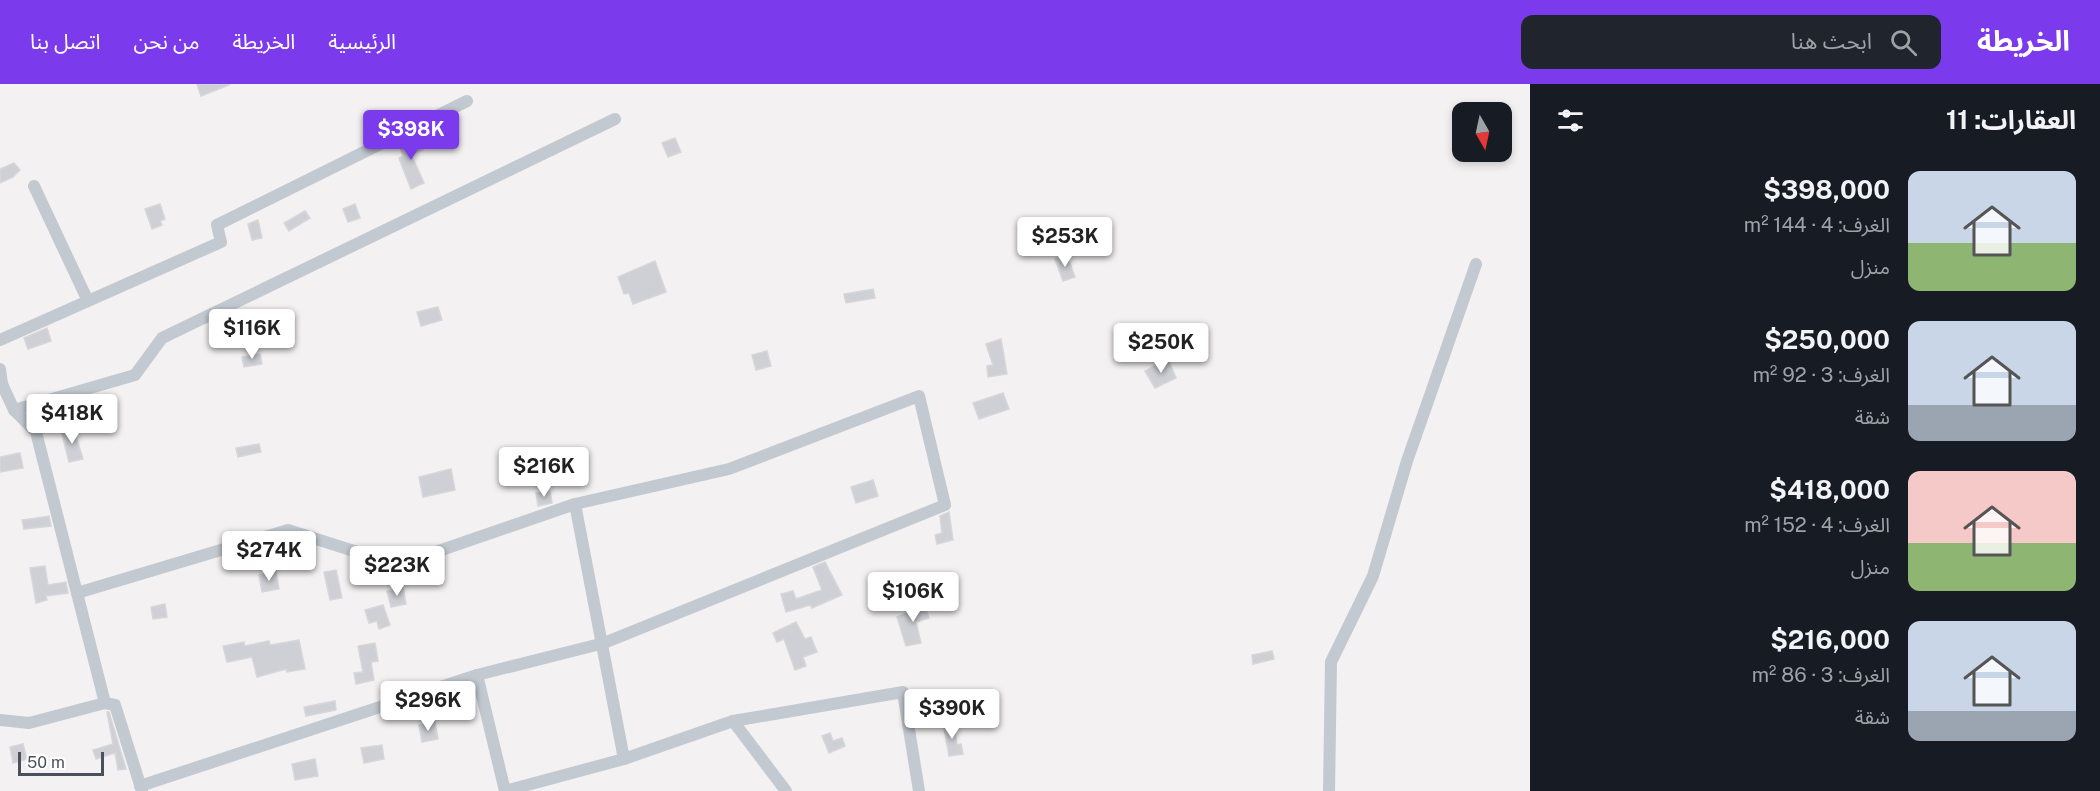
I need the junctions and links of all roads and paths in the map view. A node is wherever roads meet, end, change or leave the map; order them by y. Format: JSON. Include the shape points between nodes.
{"nodes":[{"id":1,"x":467,"y":101,"type":"dead end"},
{"id":2,"x":615,"y":119,"type":"dead end"},
{"id":3,"x":34,"y":186,"type":"dead end"},
{"id":4,"x":1476,"y":264,"type":"dead end"},
{"id":5,"x":87,"y":299,"type":"junction"},
{"id":6,"x":0,"y":340,"type":"edge"},
{"id":7,"x":0,"y":369,"type":"edge"},
{"id":8,"x":1,"y":385,"type":"edge"},
{"id":9,"x":14,"y":410,"type":"junction"},
{"id":10,"x":575,"y":504,"type":"junction"},
{"id":11,"x":77,"y":593,"type":"junction"},
{"id":12,"x":604,"y":643,"type":"junction"},
{"id":13,"x":477,"y":675,"type":"junction"},
{"id":14,"x":105,"y":703,"type":"junction"},
{"id":15,"x":0,"y":720,"type":"edge"},
{"id":16,"x":732,"y":721,"type":"junction"},
{"id":17,"x":624,"y":759,"type":"junction"},
{"id":18,"x":538,"y":786,"type":"edge"},
{"id":19,"x":141,"y":788,"type":"edge"},
{"id":20,"x":786,"y":791,"type":"edge"},
{"id":21,"x":919,"y":791,"type":"edge"},
{"id":22,"x":1329,"y":791,"type":"edge"}],
"edges":[{"from":1,"to":5,"type":"street","via":[[217,225],[221,242]]},
{"from":2,"to":9,"type":"street","via":[[162,338],[135,375]]},
{"from":3,"to":5,"type":"street"},
{"from":4,"to":22,"type":"street","via":[[1407,461],[1373,576],[1331,662]]},
{"from":5,"to":6,"type":"street"},
{"from":7,"to":8,"type":"street"},
{"from":8,"to":9,"type":"street"},
{"from":9,"to":11,"type":"street","via":[[36,432]]},
{"from":10,"to":11,"type":"street","via":[[398,565],[288,530]]},
{"from":10,"to":12,"type":"street"},
{"from":10,"to":12,"type":"street","via":[[729,469],[919,396],[945,505]]},
{"from":11,"to":14,"type":"street"},
{"from":12,"to":13,"type":"street"},
{"from":12,"to":17,"type":"street"},
{"from":13,"to":18,"type":"street","via":[[505,791]]},
{"from":13,"to":19,"type":"street"},
{"from":14,"to":15,"type":"street","via":[[29,723]]},
{"from":14,"to":19,"type":"street","via":[[115,705]]},
{"from":16,"to":17,"type":"street"},
{"from":16,"to":20,"type":"street"},
{"from":16,"to":21,"type":"street","via":[[903,692]]},
{"from":17,"to":18,"type":"street"}]}
